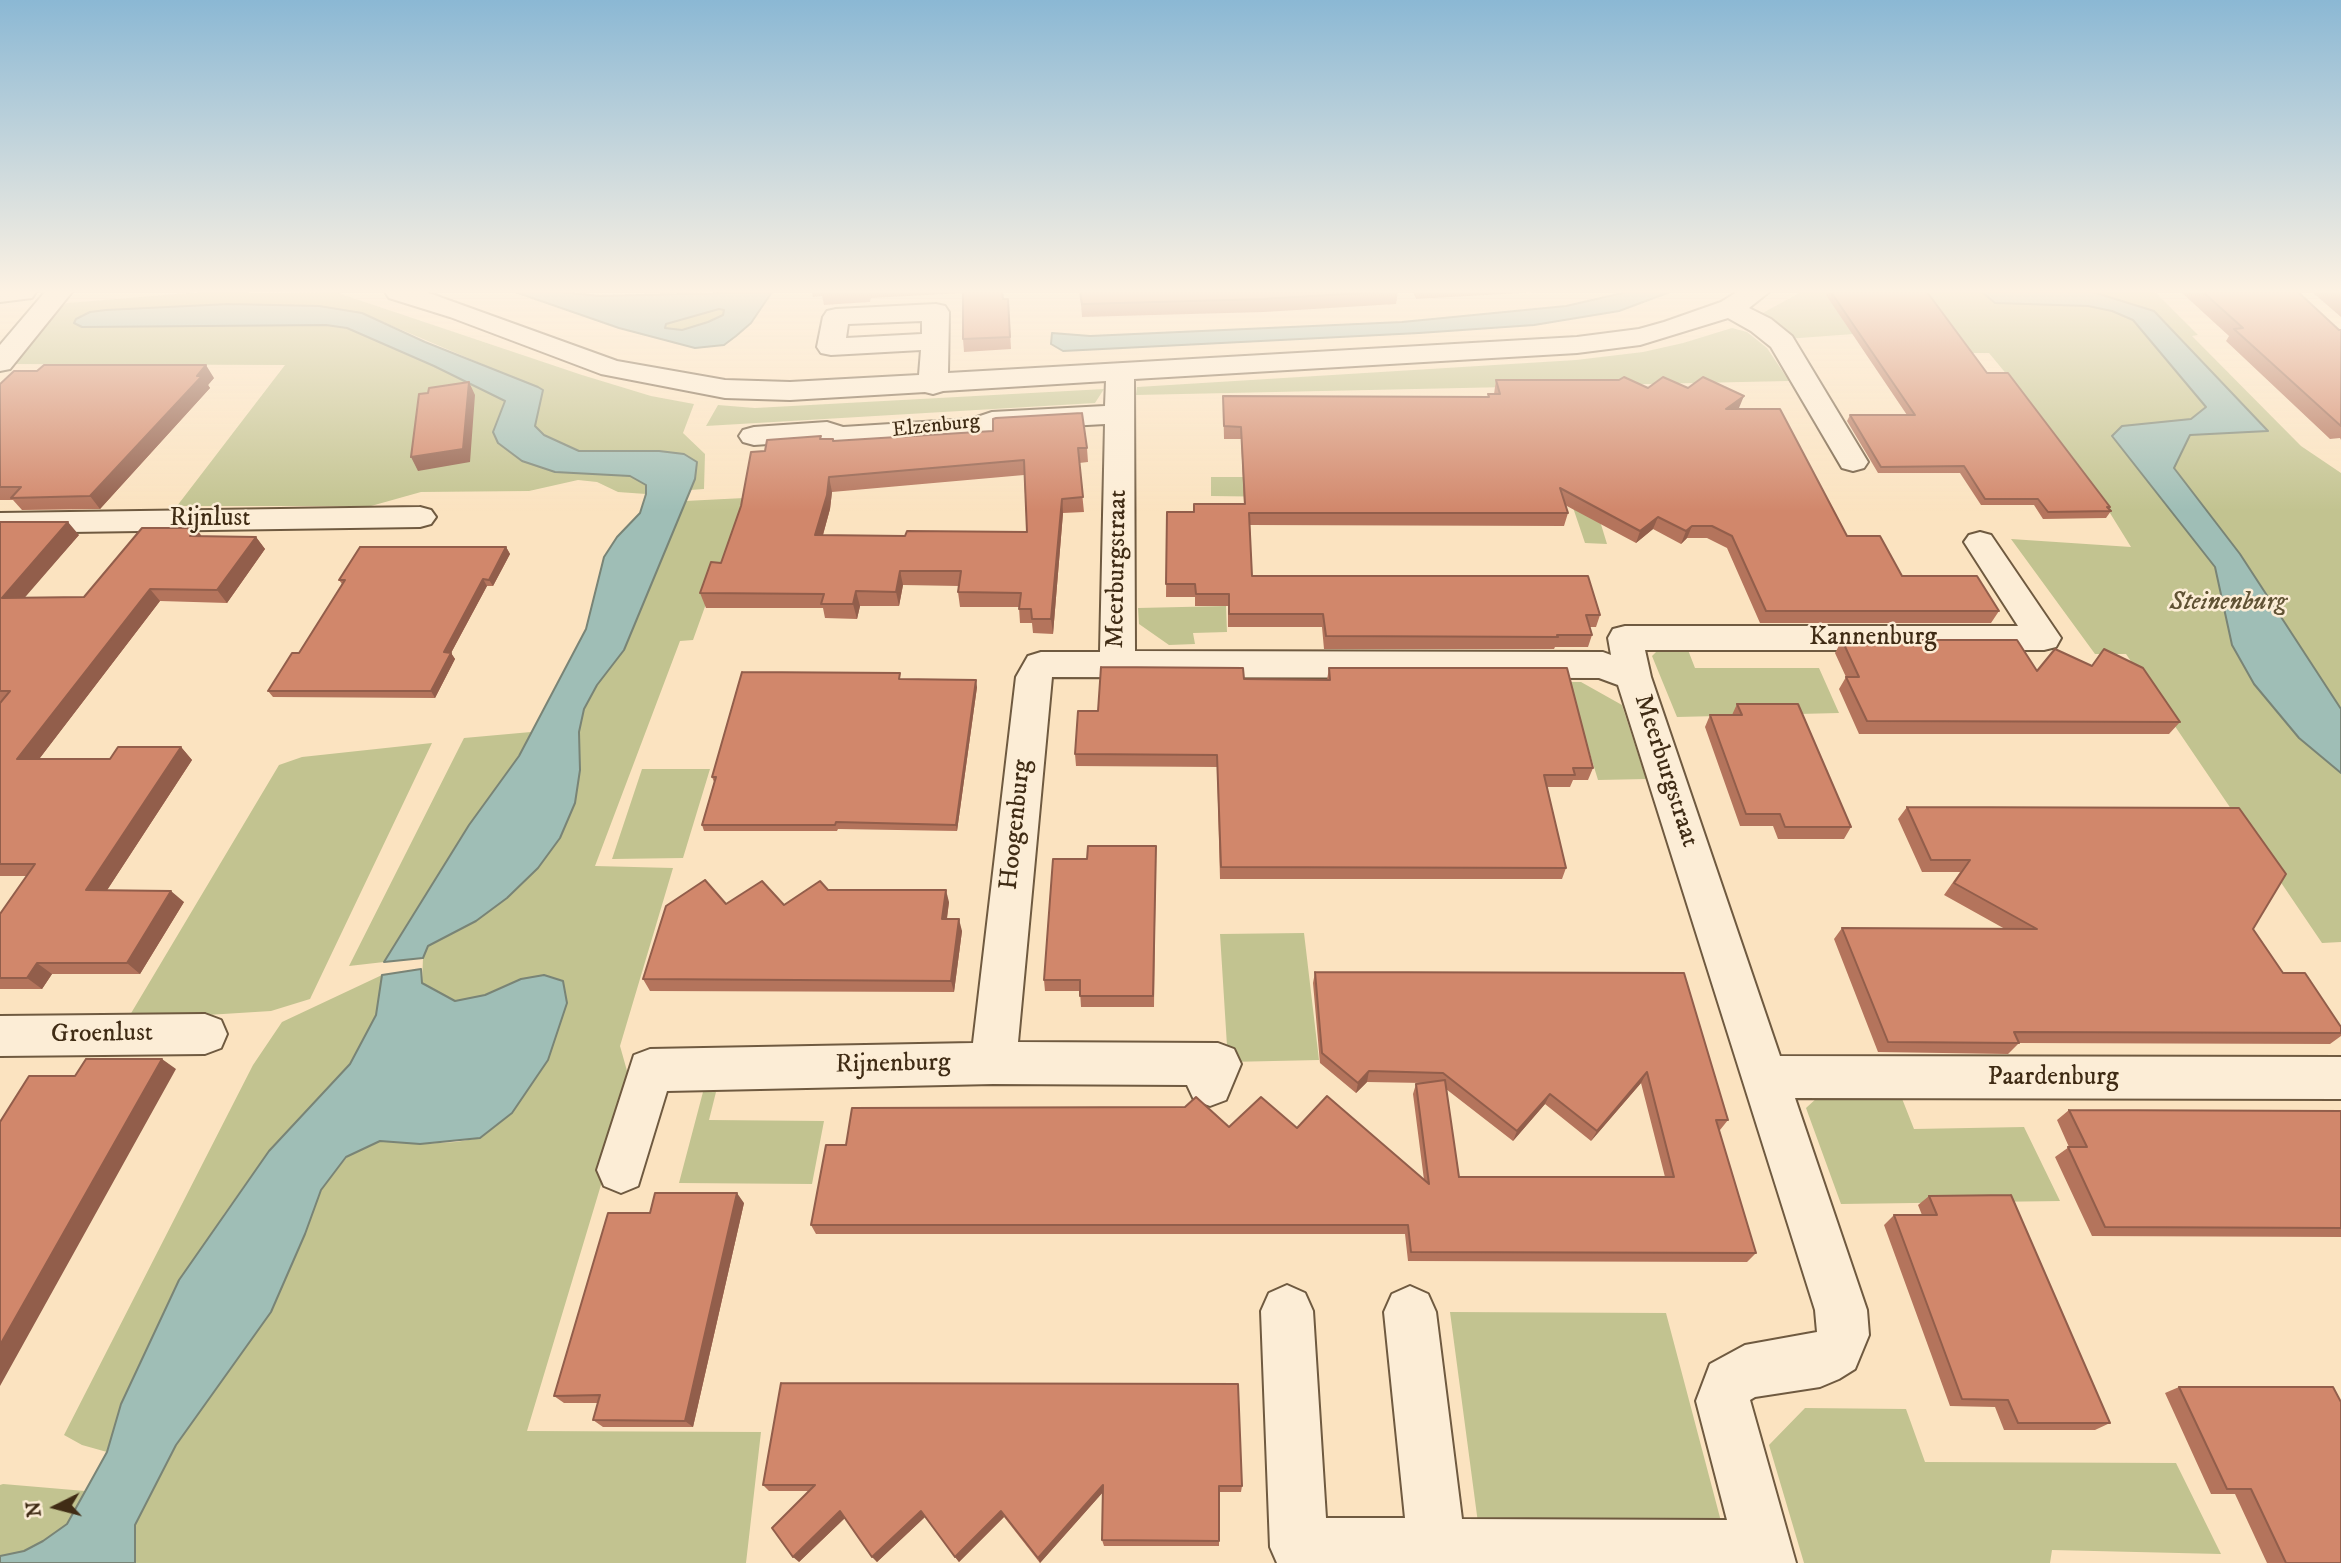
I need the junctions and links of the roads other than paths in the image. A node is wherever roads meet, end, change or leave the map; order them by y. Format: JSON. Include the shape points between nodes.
{"nodes":[{"id":1,"x":603,"y":365,"type":"edge"},
{"id":2,"x":933,"y":365,"type":"edge"},
{"id":3,"x":1252,"y":365,"type":"edge"},
{"id":4,"x":1796,"y":365,"type":"edge"},
{"id":5,"x":1120,"y":373,"type":"junction"},
{"id":6,"x":933,"y":385,"type":"junction"},
{"id":7,"x":1120,"y":414,"type":"junction"},
{"id":8,"x":754,"y":436,"type":"dead end"},
{"id":9,"x":1853,"y":462,"type":"dead end"},
{"id":10,"x":420,"y":517,"type":"dead end"},
{"id":11,"x":0,"y":523,"type":"edge"},
{"id":12,"x":1980,"y":542,"type":"dead end"},
{"id":13,"x":1116,"y":664,"type":"junction"},
{"id":14,"x":1633,"y":677,"type":"junction"},
{"id":15,"x":205,"y":1034,"type":"dead end"},
{"id":16,"x":0,"y":1036,"type":"edge"},
{"id":17,"x":993,"y":1063,"type":"junction"},
{"id":18,"x":1765,"y":1077,"type":"junction"},
{"id":19,"x":2341,"y":1078,"type":"edge"},
{"id":20,"x":1210,"y":1085,"type":"dead end"},
{"id":21,"x":621,"y":1170,"type":"dead end"},
{"id":22,"x":1287,"y":1311,"type":"dead end"},
{"id":23,"x":1410,"y":1312,"type":"dead end"},
{"id":24,"x":1437,"y":1548,"type":"junction"},
{"id":25,"x":1765,"y":1556,"type":"edge"}],
"edges":[{"from":1,"to":6,"type":"street","via":[[725,389]]},
{"from":2,"to":6,"type":"street"},
{"from":3,"to":5,"type":"street"},
{"from":4,"to":9,"type":"street"},
{"from":5,"to":6,"type":"street"},
{"from":5,"to":7,"type":"street","name":"Meerburgstraat"},
{"from":7,"to":8,"type":"street","name":"Elzenburg","via":[[992,421],[976,428]]},
{"from":7,"to":13,"type":"street","name":"Meerburgstraat"},
{"from":10,"to":11,"type":"street","name":"Rijnlust"},
{"from":12,"to":14,"type":"street","name":"Kannenburg","via":[[2044,638],[1625,638]]},
{"from":13,"to":14,"type":"street","name":"Meerburgstraat","via":[[1603,665]]},
{"from":13,"to":17,"type":"street","name":"Hoogenburg","via":[[1041,665],[1034,677]]},
{"from":14,"to":18,"type":"street","name":"Meerburgstraat"},
{"from":15,"to":16,"type":"street","name":"Groenlust"},
{"from":17,"to":20,"type":"street","name":"Rijnenburg","via":[[1218,1064]]},
{"from":17,"to":21,"type":"street","name":"Rijnenburg","via":[[650,1070]]},
{"from":18,"to":19,"type":"street","name":"Paardenburg"},
{"from":18,"to":25,"type":"street","name":"Meerburgstraat","via":[[1841,1310],[1843,1335],[1836,1349],[1820,1360],[1745,1372],[1729,1383],[1723,1401]]},
{"from":22,"to":24,"type":"street","via":[[1299,1547]]},
{"from":23,"to":24,"type":"street"},
{"from":24,"to":25,"type":"street"}]}
